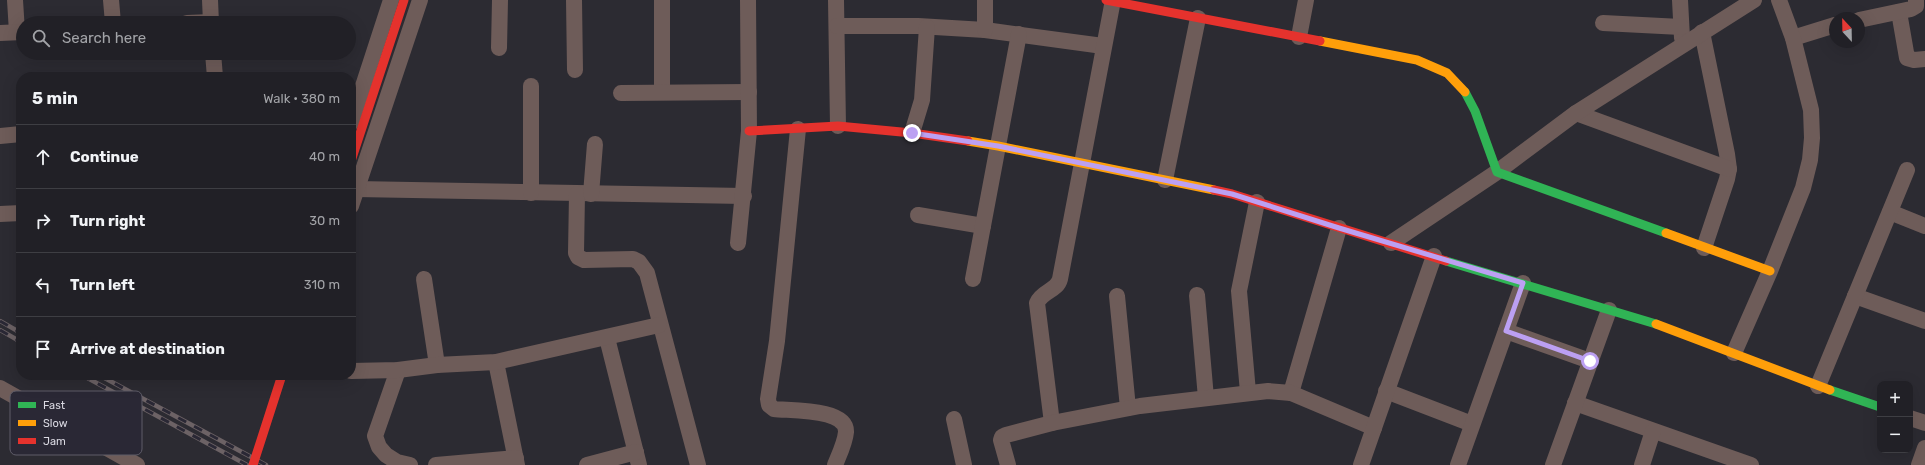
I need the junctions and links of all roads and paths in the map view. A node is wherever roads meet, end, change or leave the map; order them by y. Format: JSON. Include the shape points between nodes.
{"nodes":[{"id":1,"x":15,"y":0,"type":"edge"},
{"id":2,"x":111,"y":0,"type":"edge"},
{"id":3,"x":210,"y":0,"type":"edge"},
{"id":4,"x":391,"y":0,"type":"edge"},
{"id":5,"x":404,"y":0,"type":"edge"},
{"id":6,"x":420,"y":0,"type":"edge"},
{"id":7,"x":500,"y":0,"type":"edge"},
{"id":8,"x":574,"y":0,"type":"edge"},
{"id":9,"x":662,"y":0,"type":"edge"},
{"id":10,"x":748,"y":0,"type":"edge"},
{"id":11,"x":836,"y":0,"type":"edge"},
{"id":12,"x":986,"y":0,"type":"edge"},
{"id":13,"x":1110,"y":0,"type":"edge"},
{"id":14,"x":1306,"y":0,"type":"edge"},
{"id":15,"x":1680,"y":0,"type":"edge"},
{"id":16,"x":1754,"y":0,"type":"edge"},
{"id":17,"x":1779,"y":0,"type":"edge"},
{"id":18,"x":1916,"y":0,"type":"edge"},
{"id":19,"x":1899,"y":12,"type":"junction"},
{"id":20,"x":18,"y":16,"type":"edge"},
{"id":21,"x":112,"y":16,"type":"edge"},
{"id":22,"x":211,"y":16,"type":"edge"},
{"id":23,"x":1198,"y":18,"type":"junction"},
{"id":24,"x":1865,"y":19,"type":"edge"},
{"id":25,"x":1603,"y":23,"type":"dead end"},
{"id":26,"x":838,"y":26,"type":"junction"},
{"id":27,"x":927,"y":27,"type":"junction"},
{"id":28,"x":1681,"y":27,"type":"junction"},
{"id":29,"x":1829,"y":27,"type":"edge"},
{"id":30,"x":986,"y":30,"type":"junction"},
{"id":31,"x":16,"y":32,"type":"edge"},
{"id":32,"x":1702,"y":32,"type":"junction"},
{"id":33,"x":0,"y":33,"type":"edge"},
{"id":34,"x":1019,"y":34,"type":"junction"},
{"id":35,"x":1299,"y":37,"type":"junction"},
{"id":36,"x":1793,"y":38,"type":"junction"},
{"id":37,"x":1103,"y":46,"type":"junction"},
{"id":38,"x":1682,"y":46,"type":"junction"},
{"id":39,"x":499,"y":48,"type":"dead end"},
{"id":40,"x":214,"y":60,"type":"edge"},
{"id":41,"x":1925,"y":60,"type":"edge"},
{"id":42,"x":575,"y":70,"type":"dead end"},
{"id":43,"x":215,"y":72,"type":"edge"},
{"id":44,"x":531,"y":86,"type":"dead end"},
{"id":45,"x":621,"y":92,"type":"dead end"},
{"id":46,"x":662,"y":92,"type":"junction"},
{"id":47,"x":749,"y":92,"type":"junction"},
{"id":48,"x":356,"y":108,"type":"edge"},
{"id":49,"x":1576,"y":113,"type":"junction"},
{"id":50,"x":838,"y":126,"type":"junction"},
{"id":51,"x":798,"y":129,"type":"junction"},
{"id":52,"x":749,"y":131,"type":"junction"},
{"id":53,"x":912,"y":133,"type":"junction"},
{"id":54,"x":16,"y":134,"type":"edge"},
{"id":55,"x":0,"y":136,"type":"edge"},
{"id":56,"x":595,"y":144,"type":"dead end"},
{"id":57,"x":356,"y":146,"type":"edge"},
{"id":58,"x":998,"y":146,"type":"junction"},
{"id":59,"x":1083,"y":164,"type":"junction"},
{"id":60,"x":1729,"y":169,"type":"junction"},
{"id":61,"x":1907,"y":170,"type":"dead end"},
{"id":62,"x":1497,"y":172,"type":"junction"},
{"id":63,"x":1165,"y":180,"type":"junction"},
{"id":64,"x":356,"y":182,"type":"edge"},
{"id":65,"x":356,"y":188,"type":"edge"},
{"id":66,"x":531,"y":193,"type":"junction"},
{"id":67,"x":584,"y":194,"type":"junction"},
{"id":68,"x":744,"y":196,"type":"junction"},
{"id":69,"x":1257,"y":202,"type":"junction"},
{"id":70,"x":1890,"y":212,"type":"junction"},
{"id":71,"x":16,"y":213,"type":"edge"},
{"id":72,"x":0,"y":214,"type":"edge"},
{"id":73,"x":918,"y":214,"type":"dead end"},
{"id":74,"x":983,"y":226,"type":"junction"},
{"id":75,"x":1925,"y":226,"type":"edge"},
{"id":76,"x":1339,"y":228,"type":"junction"},
{"id":77,"x":738,"y":243,"type":"dead end"},
{"id":78,"x":1391,"y":243,"type":"junction"},
{"id":79,"x":1704,"y":248,"type":"junction"},
{"id":80,"x":1434,"y":256,"type":"junction"},
{"id":81,"x":1770,"y":271,"type":"junction"},
{"id":82,"x":424,"y":279,"type":"dead end"},
{"id":83,"x":973,"y":279,"type":"dead end"},
{"id":84,"x":1523,"y":283,"type":"junction"},
{"id":85,"x":1197,"y":295,"type":"dead end"},
{"id":86,"x":1117,"y":296,"type":"dead end"},
{"id":87,"x":1855,"y":296,"type":"junction"},
{"id":88,"x":1609,"y":310,"type":"junction"},
{"id":89,"x":1925,"y":320,"type":"edge"},
{"id":90,"x":659,"y":325,"type":"junction"},
{"id":91,"x":1506,"y":331,"type":"junction"},
{"id":92,"x":607,"y":338,"type":"junction"},
{"id":93,"x":1734,"y":353,"type":"junction"},
{"id":94,"x":1590,"y":361,"type":"junction"},
{"id":95,"x":496,"y":362,"type":"junction"},
{"id":96,"x":436,"y":365,"type":"junction"},
{"id":97,"x":398,"y":370,"type":"junction"},
{"id":98,"x":356,"y":371,"type":"edge"},
{"id":99,"x":280,"y":380,"type":"edge"},
{"id":100,"x":1818,"y":386,"type":"junction"},
{"id":101,"x":0,"y":388,"type":"edge"},
{"id":102,"x":1386,"y":391,"type":"junction"},
{"id":103,"x":1248,"y":392,"type":"junction"},
{"id":104,"x":1291,"y":393,"type":"junction"},
{"id":105,"x":10,"y":394,"type":"edge"},
{"id":106,"x":1206,"y":398,"type":"junction"},
{"id":107,"x":1575,"y":403,"type":"junction"},
{"id":108,"x":1877,"y":406,"type":"edge"},
{"id":109,"x":1128,"y":408,"type":"junction"},
{"id":110,"x":954,"y":419,"type":"dead end"},
{"id":111,"x":1913,"y":419,"type":"edge"},
{"id":112,"x":1052,"y":423,"type":"junction"},
{"id":113,"x":1925,"y":423,"type":"edge"},
{"id":114,"x":1472,"y":424,"type":"junction"},
{"id":115,"x":1374,"y":428,"type":"junction"},
{"id":116,"x":1653,"y":431,"type":"junction"},
{"id":117,"x":1925,"y":448,"type":"edge"},
{"id":118,"x":119,"y":455,"type":"edge"},
{"id":119,"x":637,"y":459,"type":"edge"},
{"id":120,"x":1729,"y":461,"type":"edge"},
{"id":121,"x":517,"y":462,"type":"edge"},
{"id":122,"x":137,"y":465,"type":"edge"},
{"id":123,"x":253,"y":465,"type":"edge"},
{"id":124,"x":410,"y":465,"type":"edge"},
{"id":125,"x":436,"y":465,"type":"edge"},
{"id":126,"x":587,"y":465,"type":"edge"},
{"id":127,"x":698,"y":465,"type":"edge"},
{"id":128,"x":835,"y":465,"type":"edge"},
{"id":129,"x":964,"y":465,"type":"edge"},
{"id":130,"x":1008,"y":465,"type":"edge"},
{"id":131,"x":1361,"y":465,"type":"edge"},
{"id":132,"x":1458,"y":465,"type":"edge"},
{"id":133,"x":1553,"y":465,"type":"edge"},
{"id":134,"x":1642,"y":465,"type":"edge"},
{"id":135,"x":1751,"y":465,"type":"edge"},
{"id":136,"x":1919,"y":465,"type":"edge"}],
"edges":[{"from":1,"to":20,"type":"street"},
{"from":2,"to":21,"type":"street"},
{"from":3,"to":22,"type":"street"},
{"from":4,"to":48,"type":"street"},
{"from":5,"to":57,"type":"street"},
{"from":6,"to":64,"type":"street"},
{"from":7,"to":39,"type":"street"},
{"from":8,"to":42,"type":"street"},
{"from":9,"to":46,"type":"street"},
{"from":10,"to":47,"type":"street"},
{"from":11,"to":26,"type":"street"},
{"from":12,"to":30,"type":"street"},
{"from":13,"to":23,"type":"street"},
{"from":13,"to":37,"type":"street"},
{"from":14,"to":35,"type":"street"},
{"from":15,"to":28,"type":"street"},
{"from":16,"to":32,"type":"street"},
{"from":17,"to":36,"type":"street"},
{"from":18,"to":19,"type":"street","via":[[1916,6]]},
{"from":19,"to":24,"type":"street"},
{"from":19,"to":41,"type":"street","via":[[1906,58]]},
{"from":23,"to":35,"type":"street"},
{"from":23,"to":63,"type":"street"},
{"from":25,"to":28,"type":"street"},
{"from":26,"to":27,"type":"street"},
{"from":26,"to":50,"type":"street"},
{"from":27,"to":30,"type":"street"},
{"from":27,"to":53,"type":"street","via":[[922,100]]},
{"from":28,"to":38,"type":"street"},
{"from":29,"to":36,"type":"street"},
{"from":30,"to":34,"type":"street"},
{"from":31,"to":33,"type":"street"},
{"from":32,"to":38,"type":"street"},
{"from":32,"to":60,"type":"street"},
{"from":34,"to":37,"type":"street"},
{"from":34,"to":58,"type":"street"},
{"from":35,"to":62,"type":"street","via":[[1417,60],[1455,79],[1466,94]]},
{"from":36,"to":81,"type":"street","via":[[1811,110],[1810,160],[1803,188]]},
{"from":37,"to":59,"type":"street"},
{"from":38,"to":49,"type":"street"},
{"from":40,"to":43,"type":"street"},
{"from":44,"to":66,"type":"street"},
{"from":45,"to":46,"type":"street"},
{"from":46,"to":47,"type":"street"},
{"from":47,"to":52,"type":"street"},
{"from":49,"to":60,"type":"street"},
{"from":49,"to":62,"type":"street"},
{"from":50,"to":51,"type":"street"},
{"from":50,"to":53,"type":"street"},
{"from":51,"to":52,"type":"street"},
{"from":51,"to":128,"type":"street","via":[[779,326],[768,400],[774,409],[822,413],[837,417],[846,430]]},
{"from":52,"to":68,"type":"street"},
{"from":53,"to":58,"type":"street"},
{"from":54,"to":55,"type":"street"},
{"from":56,"to":67,"type":"street"},
{"from":58,"to":59,"type":"street"},
{"from":58,"to":74,"type":"street"},
{"from":59,"to":63,"type":"street"},
{"from":59,"to":112,"type":"street","via":[[1059,284],[1044,293],[1037,303]]},
{"from":60,"to":79,"type":"street"},
{"from":61,"to":70,"type":"street"},
{"from":62,"to":78,"type":"street"},
{"from":62,"to":79,"type":"street"},
{"from":63,"to":69,"type":"street"},
{"from":65,"to":66,"type":"street"},
{"from":66,"to":67,"type":"street"},
{"from":67,"to":68,"type":"street"},
{"from":67,"to":90,"type":"street","via":[[576,253],[578,257],[584,260],[639,262],[646,273]]},
{"from":68,"to":77,"type":"street"},
{"from":69,"to":76,"type":"street"},
{"from":69,"to":103,"type":"street","via":[[1239,291]]},
{"from":70,"to":75,"type":"street"},
{"from":70,"to":87,"type":"street"},
{"from":71,"to":72,"type":"street"},
{"from":73,"to":74,"type":"street"},
{"from":74,"to":83,"type":"street"},
{"from":76,"to":78,"type":"street"},
{"from":76,"to":104,"type":"street"},
{"from":78,"to":80,"type":"street"},
{"from":79,"to":81,"type":"street"},
{"from":80,"to":84,"type":"street"},
{"from":80,"to":102,"type":"street"},
{"from":81,"to":93,"type":"street"},
{"from":82,"to":96,"type":"street"},
{"from":84,"to":88,"type":"street"},
{"from":84,"to":91,"type":"street"},
{"from":85,"to":106,"type":"street"},
{"from":86,"to":109,"type":"street"},
{"from":87,"to":89,"type":"street"},
{"from":87,"to":100,"type":"street"},
{"from":88,"to":93,"type":"street"},
{"from":88,"to":94,"type":"street"},
{"from":90,"to":92,"type":"street"},
{"from":90,"to":127,"type":"street"},
{"from":91,"to":94,"type":"street"},
{"from":91,"to":114,"type":"street"},
{"from":92,"to":95,"type":"street"},
{"from":92,"to":119,"type":"street"},
{"from":93,"to":100,"type":"street"},
{"from":94,"to":107,"type":"street"},
{"from":95,"to":96,"type":"street"},
{"from":95,"to":121,"type":"street"},
{"from":96,"to":97,"type":"street"},
{"from":97,"to":98,"type":"street"},
{"from":97,"to":124,"type":"street","via":[[375,436],[379,447],[386,455],[397,462]]},
{"from":99,"to":123,"type":"street","bridge":true},
{"from":100,"to":108,"type":"street"},
{"from":101,"to":105,"type":"street"},
{"from":102,"to":114,"type":"street"},
{"from":102,"to":115,"type":"street"},
{"from":103,"to":104,"type":"street","via":[[1268,390]]},
{"from":103,"to":106,"type":"street"},
{"from":104,"to":115,"type":"street"},
{"from":106,"to":109,"type":"street"},
{"from":107,"to":116,"type":"street"},
{"from":107,"to":133,"type":"street"},
{"from":109,"to":112,"type":"street"},
{"from":110,"to":129,"type":"street"},
{"from":111,"to":113,"type":"street"},
{"from":112,"to":130,"type":"street","via":[[1002,437]]},
{"from":114,"to":132,"type":"street"},
{"from":115,"to":131,"type":"street"},
{"from":116,"to":120,"type":"street"},
{"from":116,"to":134,"type":"street"},
{"from":117,"to":136,"type":"street"},
{"from":118,"to":122,"type":"street"},
{"from":119,"to":126,"type":"street"},
{"from":120,"to":135,"type":"street"},
{"from":121,"to":125,"type":"street"}]}
